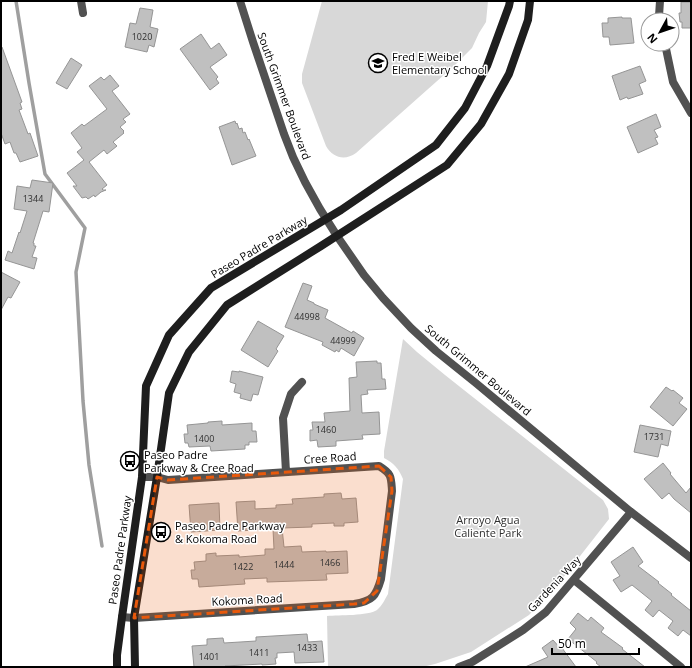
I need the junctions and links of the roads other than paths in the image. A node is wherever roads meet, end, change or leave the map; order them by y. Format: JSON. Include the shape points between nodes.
{"nodes":[{"id":1,"x":81,"y":1,"type":"edge"},
{"id":2,"x":240,"y":1,"type":"edge"},
{"id":3,"x":510,"y":1,"type":"edge"},
{"id":4,"x":530,"y":1,"type":"edge"},
{"id":5,"x":660,"y":1,"type":"edge"},
{"id":6,"x":659,"y":12,"type":"edge"},
{"id":7,"x":83,"y":13,"type":"dead end"},
{"id":8,"x":667,"y":52,"type":"edge"},
{"id":9,"x":691,"y":113,"type":"edge"},
{"id":10,"x":326,"y":219,"type":"junction"},
{"id":11,"x":337,"y":236,"type":"junction"},
{"id":12,"x":302,"y":382,"type":"dead end"},
{"id":13,"x":286,"y":472,"type":"junction"},
{"id":14,"x":142,"y":477,"type":"junction"},
{"id":15,"x":157,"y":478,"type":"junction"},
{"id":16,"x":631,"y":512,"type":"junction"},
{"id":17,"x":691,"y":558,"type":"edge"},
{"id":18,"x":574,"y":580,"type":"junction"},
{"id":19,"x":372,"y":598,"type":"joint"},
{"id":20,"x":122,"y":617,"type":"junction"},
{"id":21,"x":134,"y":618,"type":"junction"},
{"id":22,"x":474,"y":664,"type":"edge"},
{"id":23,"x":117,"y":667,"type":"edge"},
{"id":24,"x":135,"y":667,"type":"edge"},
{"id":25,"x":459,"y":667,"type":"edge"},
{"id":26,"x":681,"y":667,"type":"edge"}],
"edges":[{"from":1,"to":7,"type":"street"},
{"from":2,"to":10,"type":"street","name":"South Grimmer Boulevard","via":[[292,154],[304,182]]},
{"from":3,"to":10,"type":"main road","name":"Paseo Padre Parkway","via":[[487,66],[465,108],[436,145]]},
{"from":4,"to":11,"type":"main road","via":[[528,20],[509,74],[481,124],[447,165]]},
{"from":5,"to":6,"type":"street"},
{"from":8,"to":9,"type":"street","via":[[673,82]]},
{"from":10,"to":11,"type":"street","name":"South Grimmer Boulevard"},
{"from":10,"to":14,"type":"main road","name":"Paseo Padre Parkway","via":[[211,288],[169,335],[146,386]]},
{"from":11,"to":15,"type":"main road","via":[[226,305],[189,352],[169,393]]},
{"from":11,"to":16,"type":"street","name":"South Grimmer Boulevard","via":[[383,298],[436,352]]},
{"from":12,"to":13,"type":"street","via":[[291,394],[283,418]]},
{"from":13,"to":15,"type":"street","name":"Cree Road","via":[[168,480]]},
{"from":13,"to":19,"type":"street","name":"Cree Road","via":[[379,466],[387,471],[391,477],[392,491],[381,579]]},
{"from":14,"to":15,"type":"street","name":"Cree Road"},
{"from":14,"to":20,"type":"main road","name":"Paseo Padre Parkway"},
{"from":15,"to":21,"type":"main road"},
{"from":16,"to":17,"type":"street","name":"South Grimmer Boulevard"},
{"from":16,"to":18,"type":"street","name":"Gardenia Way"},
{"from":18,"to":22,"type":"street","name":"Gardenia Way","via":[[546,612]]},
{"from":18,"to":26,"type":"street"},
{"from":19,"to":21,"type":"street","name":"Kokoma Road","via":[[364,603],[354,604]]},
{"from":20,"to":21,"type":"street","name":"Kokoma Road"},
{"from":20,"to":23,"type":"main road","name":"Paseo Padre Parkway"},
{"from":21,"to":24,"type":"main road"},
{"from":22,"to":25,"type":"street","name":"Gardenia Way"}]}
